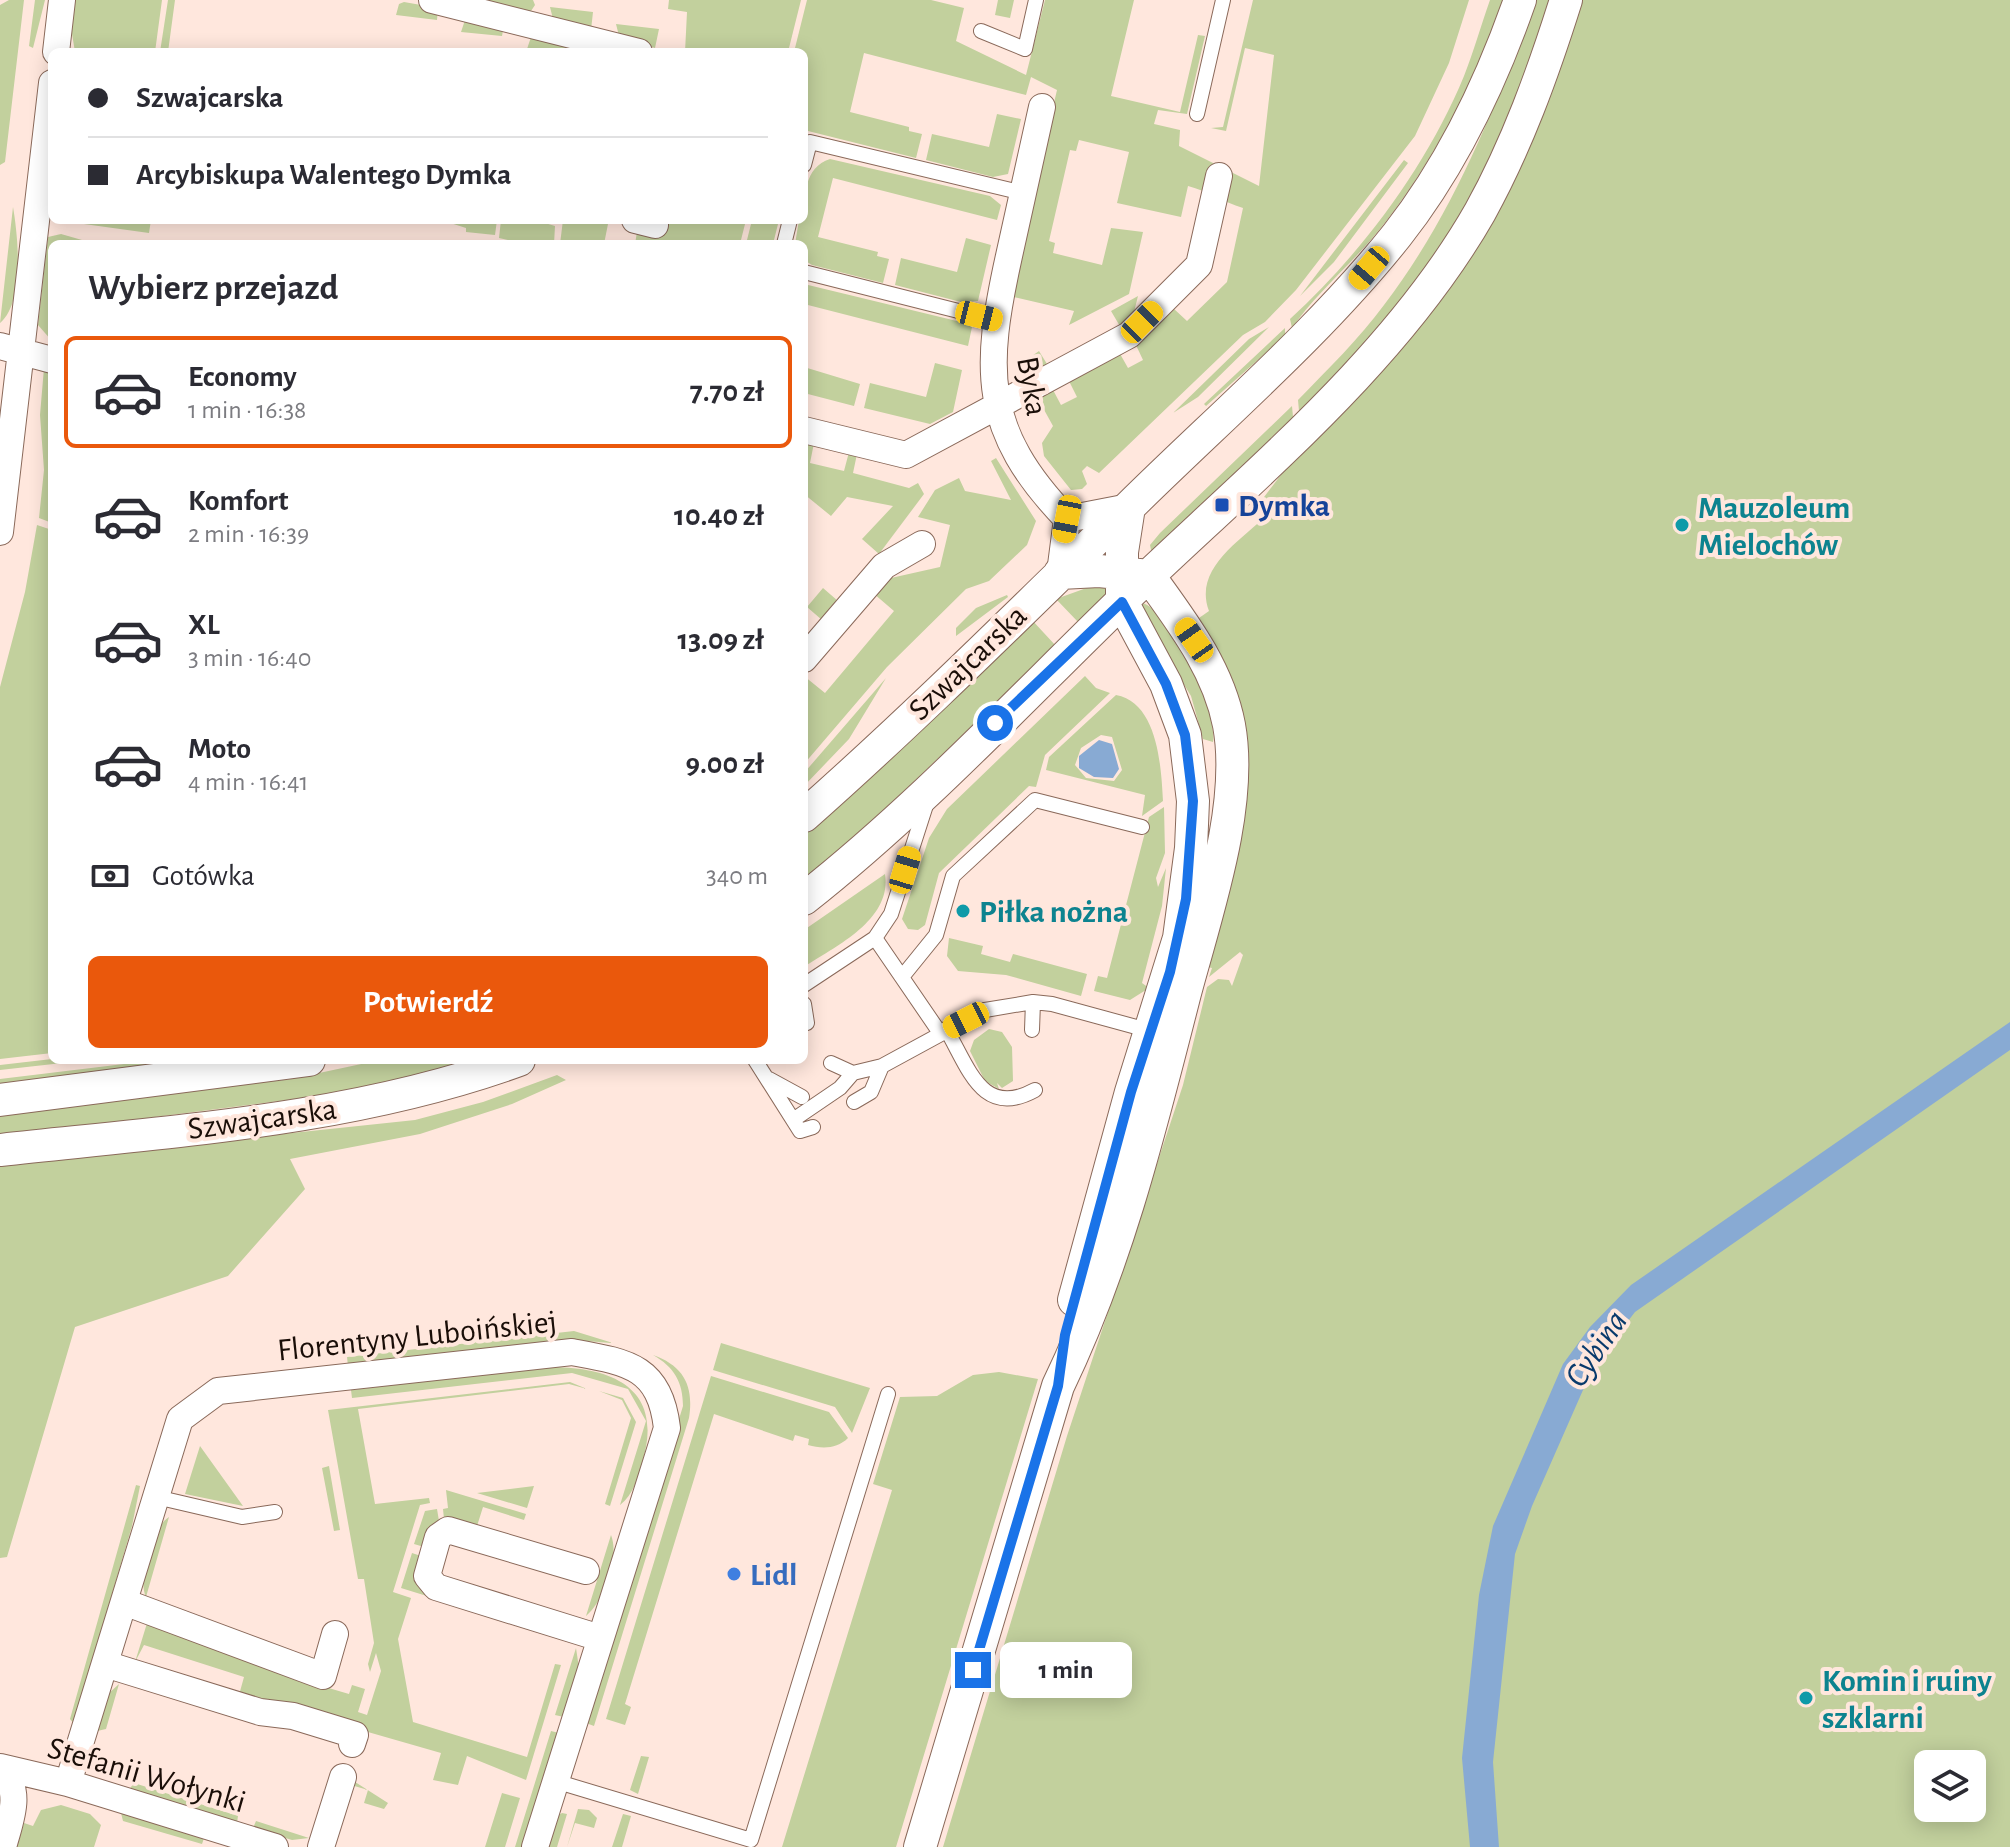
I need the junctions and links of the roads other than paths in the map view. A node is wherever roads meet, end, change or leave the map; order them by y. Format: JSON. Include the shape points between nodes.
{"nodes":[{"id":1,"x":62,"y":0,"type":"edge"},
{"id":2,"x":432,"y":0,"type":"edge"},
{"id":3,"x":1036,"y":0,"type":"edge"},
{"id":4,"x":1223,"y":0,"type":"edge"},
{"id":5,"x":1520,"y":0,"type":"edge"},
{"id":6,"x":1566,"y":0,"type":"edge"},
{"id":7,"x":981,"y":31,"type":"dead end"},
{"id":8,"x":56,"y":48,"type":"edge"},
{"id":9,"x":623,"y":48,"type":"edge"},
{"id":10,"x":1042,"y":107,"type":"dead end"},
{"id":11,"x":48,"y":108,"type":"edge"},
{"id":12,"x":1197,"y":114,"type":"dead end"},
{"id":13,"x":808,"y":150,"type":"edge"},
{"id":14,"x":1219,"y":176,"type":"dead end"},
{"id":15,"x":1023,"y":193,"type":"junction"},
{"id":16,"x":808,"y":273,"type":"edge"},
{"id":17,"x":994,"y":320,"type":"junction"},
{"id":18,"x":10,"y":348,"type":"edge"},
{"id":19,"x":48,"y":359,"type":"edge"},
{"id":20,"x":997,"y":407,"type":"junction"},
{"id":21,"x":808,"y":431,"type":"edge"},
{"id":22,"x":1129,"y":507,"type":"junction"},
{"id":23,"x":1067,"y":519,"type":"junction"},
{"id":24,"x":0,"y":532,"type":"edge"},
{"id":25,"x":922,"y":544,"type":"dead end"},
{"id":26,"x":1060,"y":573,"type":"junction"},
{"id":27,"x":1131,"y":584,"type":"junction"},
{"id":28,"x":808,"y":654,"type":"edge"},
{"id":29,"x":932,"y":784,"type":"junction"},
{"id":30,"x":808,"y":812,"type":"edge"},
{"id":31,"x":1142,"y":827,"type":"dead end"},
{"id":32,"x":808,"y":895,"type":"edge"},
{"id":33,"x":875,"y":938,"type":"junction"},
{"id":34,"x":902,"y":977,"type":"junction"},
{"id":35,"x":808,"y":982,"type":"edge"},
{"id":36,"x":1033,"y":1002,"type":"junction"},
{"id":37,"x":1032,"y":1030,"type":"dead end"},
{"id":38,"x":943,"y":1031,"type":"junction"},
{"id":39,"x":1163,"y":1034,"type":"junction"},
{"id":40,"x":278,"y":1064,"type":"edge"},
{"id":41,"x":507,"y":1064,"type":"edge"},
{"id":42,"x":758,"y":1064,"type":"edge"},
{"id":43,"x":882,"y":1066,"type":"junction"},
{"id":44,"x":832,"y":1070,"type":"dead end"},
{"id":45,"x":853,"y":1073,"type":"junction"},
{"id":46,"x":765,"y":1076,"type":"junction"},
{"id":47,"x":790,"y":1078,"type":"dead end"},
{"id":48,"x":1035,"y":1090,"type":"dead end"},
{"id":49,"x":802,"y":1097,"type":"dead end"},
{"id":50,"x":0,"y":1100,"type":"edge"},
{"id":51,"x":854,"y":1102,"type":"dead end"},
{"id":52,"x":793,"y":1120,"type":"junction"},
{"id":53,"x":813,"y":1127,"type":"dead end"},
{"id":54,"x":0,"y":1150,"type":"edge"},
{"id":55,"x":888,"y":1394,"type":"dead end"},
{"id":56,"x":156,"y":1497,"type":"junction"},
{"id":57,"x":275,"y":1512,"type":"dead end"},
{"id":58,"x":586,"y":1571,"type":"dead end"},
{"id":59,"x":124,"y":1602,"type":"junction"},
{"id":60,"x":335,"y":1634,"type":"dead end"},
{"id":61,"x":600,"y":1638,"type":"junction"},
{"id":62,"x":105,"y":1664,"type":"junction"},
{"id":63,"x":352,"y":1744,"type":"dead end"},
{"id":64,"x":0,"y":1768,"type":"edge"},
{"id":65,"x":343,"y":1777,"type":"dead end"},
{"id":66,"x":555,"y":1781,"type":"junction"},
{"id":67,"x":68,"y":1783,"type":"junction"},
{"id":68,"x":3,"y":1847,"type":"edge"},
{"id":69,"x":275,"y":1847,"type":"edge"},
{"id":70,"x":321,"y":1847,"type":"edge"},
{"id":71,"x":535,"y":1847,"type":"edge"},
{"id":72,"x":920,"y":1847,"type":"edge"}],
"edges":[{"from":1,"to":8,"type":"street"},
{"from":2,"to":9,"type":"street"},
{"from":3,"to":7,"type":"lane","via":[[1025,49]]},
{"from":4,"to":12,"type":"lane"},
{"from":5,"to":22,"type":"street","name":"Szwajcarska","via":[[1491,78],[1463,133],[1398,233],[1318,322]]},
{"from":6,"to":27,"type":"street","name":"Szwajcarska","via":[[1504,165],[1437,277],[1377,352]]},
{"from":10,"to":15,"type":"street","name":"Byka"},
{"from":11,"to":18,"type":"street"},
{"from":13,"to":15,"type":"lane","via":[[810,142]]},
{"from":14,"to":20,"type":"street","via":[[1199,265],[1129,335]]},
{"from":15,"to":17,"type":"street","name":"Byka"},
{"from":16,"to":17,"type":"lane"},
{"from":17,"to":20,"type":"street","name":"Byka","via":[[992,380]]},
{"from":18,"to":19,"type":"street"},
{"from":18,"to":24,"type":"street"},
{"from":20,"to":21,"type":"street","via":[[906,455]]},
{"from":20,"to":23,"type":"street","name":"Byka","via":[[1020,460]]},
{"from":22,"to":23,"type":"street"},
{"from":22,"to":26,"type":"street","name":"Szwajcarska"},
{"from":22,"to":27,"type":"street"},
{"from":23,"to":26,"type":"street"},
{"from":25,"to":28,"type":"street","via":[[884,566]]},
{"from":26,"to":27,"type":"street"},
{"from":26,"to":30,"type":"street","name":"Szwajcarska"},
{"from":27,"to":29,"type":"street","name":"Szwajcarska"},
{"from":27,"to":39,"type":"street","via":[[1185,735],[1193,801],[1186,899]]},
{"from":27,"to":39,"type":"street","via":[[1199,648],[1215,678],[1232,759],[1221,845]]},
{"from":29,"to":32,"type":"street","name":"Szwajcarska"},
{"from":29,"to":33,"type":"lane","via":[[891,914]]},
{"from":31,"to":34,"type":"lane","via":[[1035,800],[953,876],[936,935]]},
{"from":33,"to":34,"type":"lane"},
{"from":33,"to":35,"type":"lane"},
{"from":34,"to":38,"type":"lane"},
{"from":36,"to":37,"type":"lane"},
{"from":36,"to":38,"type":"lane","via":[[985,1010]]},
{"from":36,"to":39,"type":"lane"},
{"from":38,"to":43,"type":"lane"},
{"from":38,"to":48,"type":"lane","via":[[981,1089],[993,1098],[1017,1100]]},
{"from":39,"to":72,"type":"street","via":[[1115,1241],[1058,1386]]},
{"from":40,"to":50,"type":"street","name":"Szwajcarska"},
{"from":41,"to":54,"type":"street","name":"Szwajcarska","via":[[435,1087],[338,1108]]},
{"from":42,"to":46,"type":"lane"},
{"from":43,"to":45,"type":"lane"},
{"from":43,"to":51,"type":"lane","via":[[871,1092]]},
{"from":44,"to":45,"type":"lane"},
{"from":45,"to":52,"type":"lane"},
{"from":46,"to":47,"type":"lane"},
{"from":46,"to":49,"type":"lane"},
{"from":46,"to":52,"type":"lane"},
{"from":52,"to":53,"type":"lane","via":[[800,1131]]},
{"from":55,"to":66,"type":"lane","via":[[751,1840]]},
{"from":56,"to":57,"type":"lane","via":[[242,1517]]},
{"from":56,"to":59,"type":"street","name":"Florentyny Luboińskiej"},
{"from":56,"to":61,"type":"street","name":"Florentyny Luboińskiej","via":[[180,1419],[218,1391],[572,1352],[605,1358],[648,1376],[659,1389],[667,1428]]},
{"from":58,"to":61,"type":"street","via":[[448,1530],[438,1537],[427,1576],[436,1587]]},
{"from":59,"to":60,"type":"street","via":[[323,1676]]},
{"from":59,"to":62,"type":"street","name":"Florentyny Luboińskiej"},
{"from":61,"to":66,"type":"street","name":"Florentyny Luboińskiej"},
{"from":62,"to":63,"type":"street","via":[[355,1735]]},
{"from":62,"to":67,"type":"street","name":"Florentyny Luboińskiej"},
{"from":64,"to":67,"type":"street","name":"Stefanii Wołynki"},
{"from":64,"to":68,"type":"street","via":[[12,1785],[14,1800]]},
{"from":65,"to":70,"type":"street"},
{"from":66,"to":71,"type":"street","name":"Florentyny Luboińskiej"},
{"from":67,"to":69,"type":"street","name":"Stefanii Wołynki"}]}
